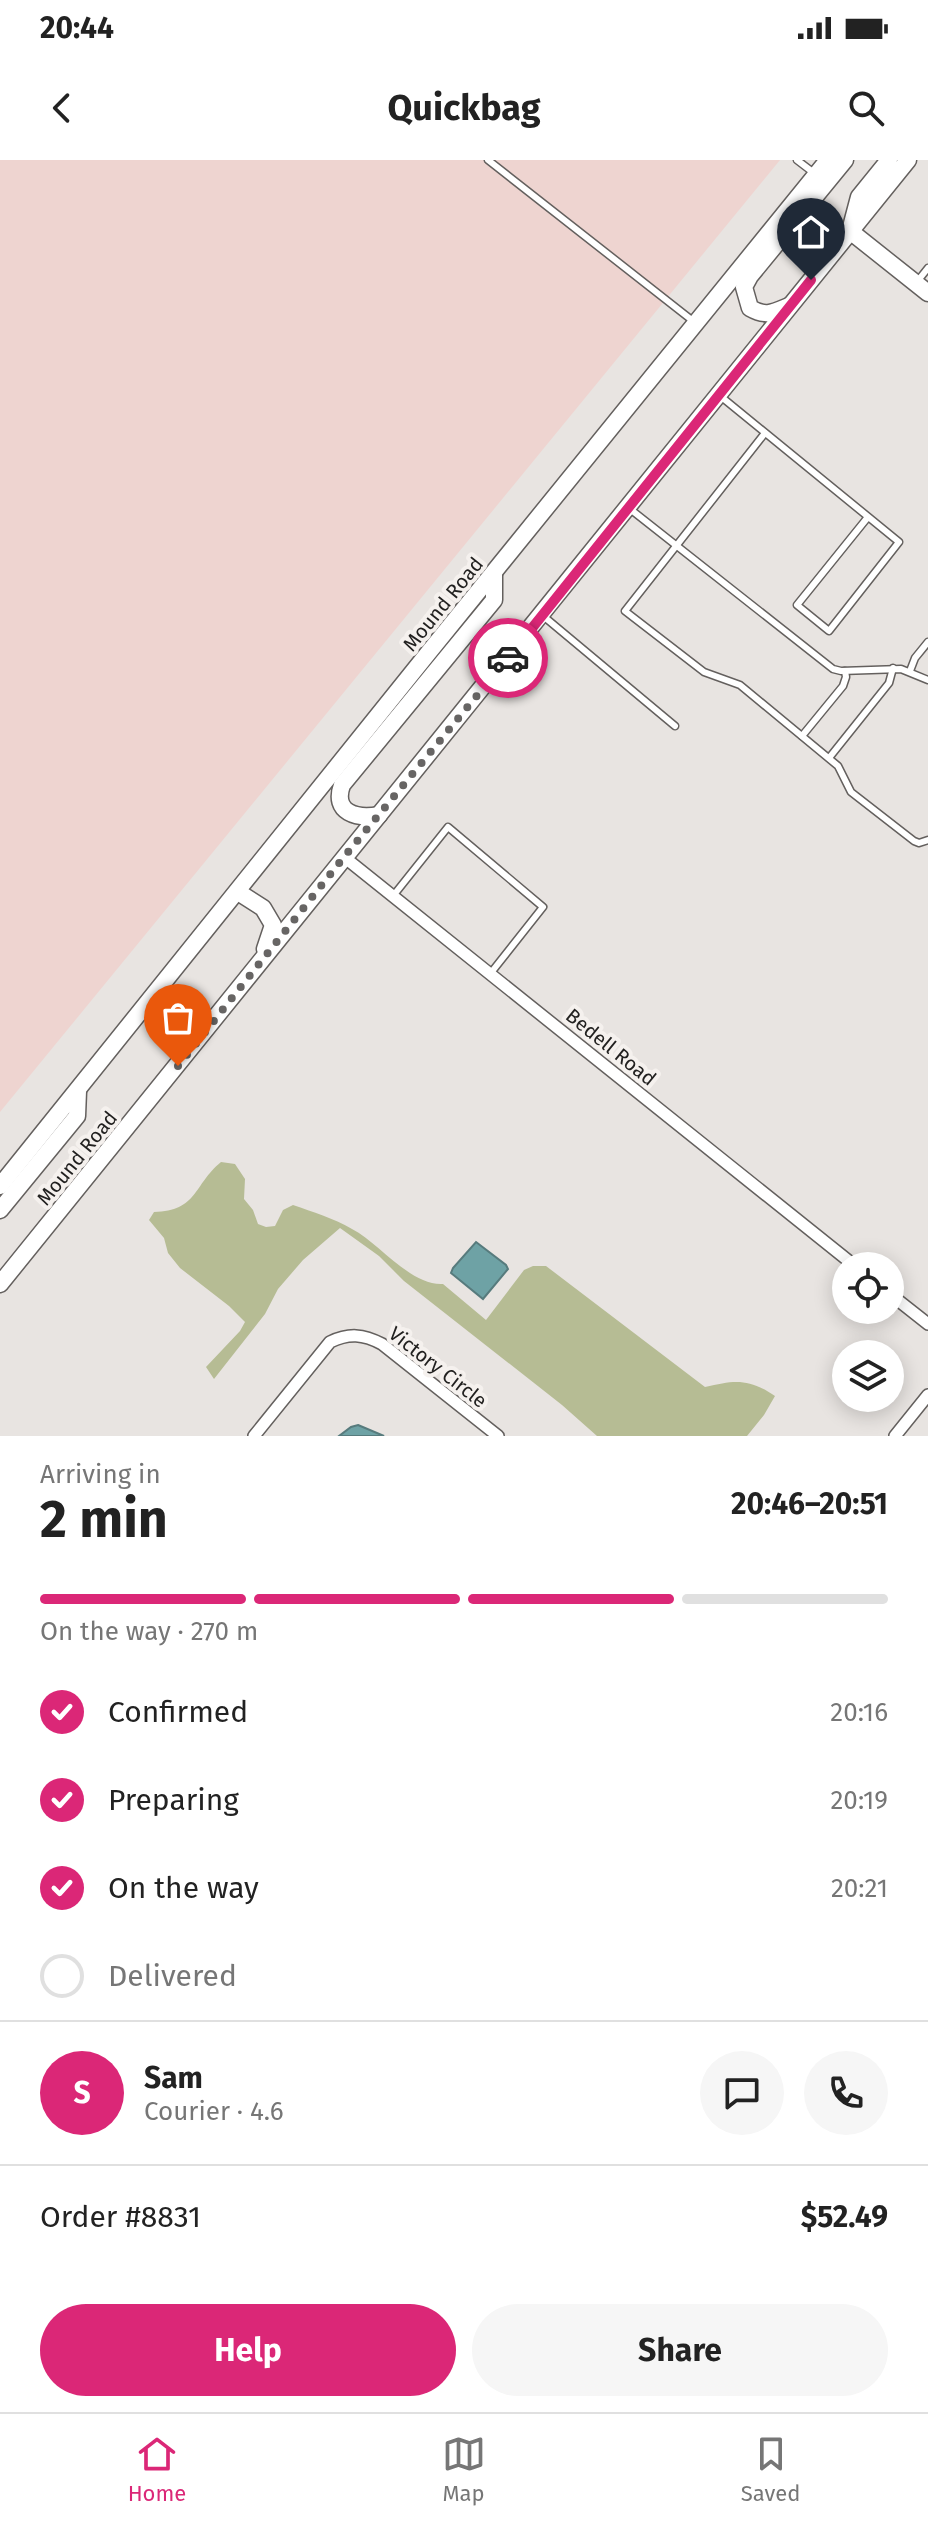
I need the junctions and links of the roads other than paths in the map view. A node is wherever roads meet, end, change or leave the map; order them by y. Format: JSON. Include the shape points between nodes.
{"nodes":[{"id":1,"x":488,"y":160,"type":"edge"},
{"id":2,"x":797,"y":160,"type":"edge"},
{"id":3,"x":828,"y":160,"type":"edge"},
{"id":4,"x":845,"y":160,"type":"edge"},
{"id":5,"x":889,"y":160,"type":"edge"},
{"id":6,"x":908,"y":160,"type":"edge"},
{"id":7,"x":821,"y":179,"type":"junction"},
{"id":8,"x":850,"y":231,"type":"junction"},
{"id":9,"x":928,"y":268,"type":"edge"},
{"id":10,"x":922,"y":288,"type":"edge"},
{"id":11,"x":792,"y":305,"type":"junction"},
{"id":12,"x":696,"y":324,"type":"junction"},
{"id":13,"x":719,"y":395,"type":"junction"},
{"id":14,"x":765,"y":433,"type":"junction"},
{"id":15,"x":628,"y":508,"type":"junction"},
{"id":16,"x":868,"y":517,"type":"junction"},
{"id":17,"x":675,"y":545,"type":"junction"},
{"id":18,"x":494,"y":574,"type":"junction"},
{"id":19,"x":542,"y":615,"type":"junction"},
{"id":20,"x":928,"y":642,"type":"edge"},
{"id":21,"x":893,"y":668,"type":"junction"},
{"id":22,"x":845,"y":671,"type":"junction"},
{"id":23,"x":910,"y":671,"type":"junction"},
{"id":24,"x":928,"y":680,"type":"edge"},
{"id":25,"x":675,"y":726,"type":"dead end"},
{"id":26,"x":802,"y":736,"type":"junction"},
{"id":27,"x":829,"y":758,"type":"junction"},
{"id":28,"x":379,"y":815,"type":"junction"},
{"id":29,"x":928,"y":840,"type":"edge"},
{"id":30,"x":344,"y":857,"type":"junction"},
{"id":31,"x":238,"y":892,"type":"junction"},
{"id":32,"x":393,"y":896,"type":"junction"},
{"id":33,"x":260,"y":962,"type":"junction"},
{"id":34,"x":490,"y":974,"type":"junction"},
{"id":35,"x":78,"y":1091,"type":"junction"},
{"id":36,"x":0,"y":1186,"type":"edge"},
{"id":37,"x":0,"y":1210,"type":"edge"},
{"id":38,"x":838,"y":1252,"type":"edge"},
{"id":39,"x":0,"y":1284,"type":"edge"},
{"id":40,"x":904,"y":1305,"type":"edge"},
{"id":41,"x":928,"y":1324,"type":"edge"},
{"id":42,"x":928,"y":1395,"type":"edge"},
{"id":43,"x":254,"y":1436,"type":"edge"},
{"id":44,"x":498,"y":1436,"type":"edge"},
{"id":45,"x":895,"y":1436,"type":"edge"}],
"edges":[{"from":1,"to":12,"type":"lane"},
{"from":2,"to":7,"type":"lane"},
{"from":3,"to":7,"type":"main road","name":"Mound Road"},
{"from":4,"to":7,"type":"main road"},
{"from":5,"to":8,"type":"main road","via":[[859,197]]},
{"from":6,"to":8,"type":"main road","name":"Mound Road"},
{"from":7,"to":11,"type":"main road","via":[[744,287],[750,308],[760,314]]},
{"from":7,"to":12,"type":"main road","name":"Mound Road"},
{"from":8,"to":10,"type":"main road"},
{"from":8,"to":11,"type":"main road","name":"Mound Road"},
{"from":9,"to":10,"type":"lane"},
{"from":11,"to":13,"type":"main road","name":"Mound Road"},
{"from":12,"to":18,"type":"main road","name":"Mound Road"},
{"from":13,"to":14,"type":"lane"},
{"from":13,"to":15,"type":"main road","name":"Mound Road"},
{"from":14,"to":16,"type":"lane"},
{"from":14,"to":17,"type":"lane"},
{"from":15,"to":17,"type":"lane"},
{"from":15,"to":19,"type":"main road","name":"Mound Road"},
{"from":16,"to":16,"type":"lane","via":[[899,542],[829,631],[797,605]]},
{"from":17,"to":22,"type":"lane","via":[[833,669]]},
{"from":17,"to":26,"type":"lane","via":[[625,611],[704,672],[740,685]]},
{"from":18,"to":28,"type":"main road","via":[[494,600],[342,785],[339,793],[349,812],[360,818]]},
{"from":18,"to":31,"type":"main road","name":"Mound Road"},
{"from":19,"to":25,"type":"lane"},
{"from":19,"to":28,"type":"main road","name":"Mound Road"},
{"from":20,"to":23,"type":"lane"},
{"from":21,"to":22,"type":"lane"},
{"from":21,"to":23,"type":"lane"},
{"from":21,"to":27,"type":"lane","via":[[889,683]]},
{"from":22,"to":26,"type":"lane","via":[[843,686]]},
{"from":23,"to":24,"type":"lane"},
{"from":26,"to":27,"type":"lane"},
{"from":27,"to":29,"type":"lane","via":[[841,769],[851,792],[914,841]]},
{"from":28,"to":30,"type":"main road","name":"Mound Road"},
{"from":30,"to":32,"type":"street","name":"Bedell Road"},
{"from":30,"to":33,"type":"main road","name":"Mound Road"},
{"from":31,"to":33,"type":"main road","via":[[263,908],[273,925]]},
{"from":31,"to":35,"type":"main road","name":"Mound Road"},
{"from":32,"to":34,"type":"street","name":"Bedell Road"},
{"from":32,"to":34,"type":"lane","via":[[448,827],[543,907]]},
{"from":33,"to":39,"type":"main road","name":"Mound Road"},
{"from":34,"to":38,"type":"street","name":"Bedell Road"},
{"from":35,"to":36,"type":"main road","name":"Mound Road"},
{"from":35,"to":37,"type":"main road","via":[[77,1116]]},
{"from":40,"to":41,"type":"street"},
{"from":42,"to":45,"type":"street"},
{"from":43,"to":44,"type":"street","name":"Victory Circle","via":[[330,1342],[355,1335],[382,1344]]}]}
